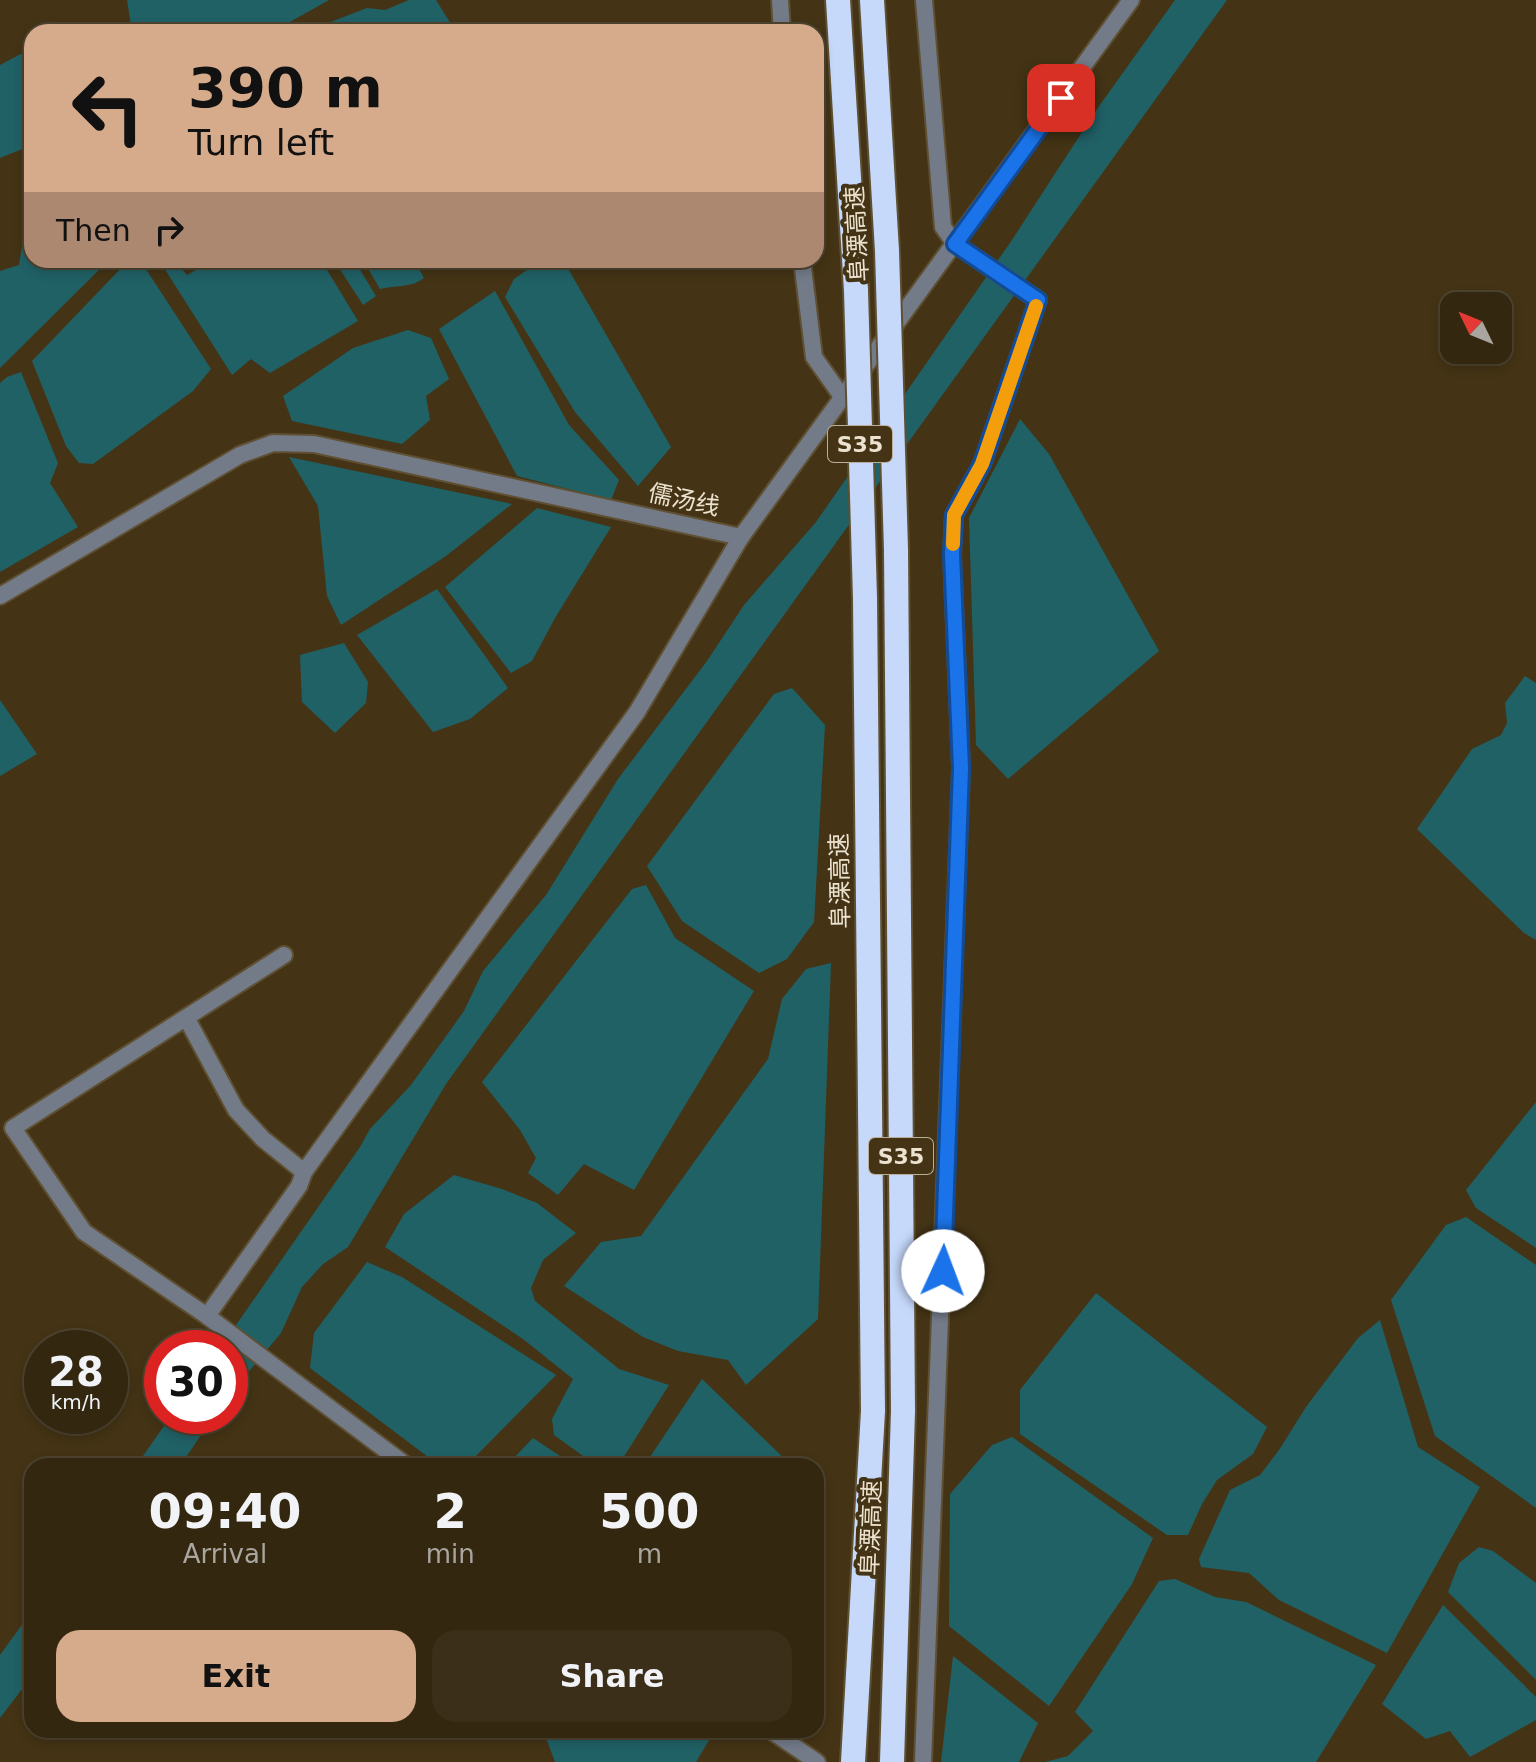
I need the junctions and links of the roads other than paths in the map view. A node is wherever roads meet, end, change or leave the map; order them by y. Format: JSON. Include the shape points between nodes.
{"nodes":[{"id":1,"x":780,"y":0,"type":"edge"},
{"id":2,"x":838,"y":0,"type":"edge"},
{"id":3,"x":872,"y":0,"type":"edge"},
{"id":4,"x":924,"y":0,"type":"edge"},
{"id":5,"x":1131,"y":0,"type":"edge"},
{"id":6,"x":782,"y":24,"type":"edge"},
{"id":7,"x":955,"y":244,"type":"junction"},
{"id":8,"x":803,"y":268,"type":"edge"},
{"id":9,"x":843,"y":398,"type":"junction"},
{"id":10,"x":741,"y":537,"type":"junction"},
{"id":11,"x":0,"y":596,"type":"edge"},
{"id":12,"x":284,"y":955,"type":"dead end"},
{"id":13,"x":187,"y":1019,"type":"junction"},
{"id":14,"x":304,"y":1172,"type":"junction"},
{"id":15,"x":207,"y":1316,"type":"junction"},
{"id":16,"x":396,"y":1458,"type":"edge"},
{"id":17,"x":782,"y":1738,"type":"edge"},
{"id":18,"x":853,"y":1758,"type":"edge"},
{"id":19,"x":817,"y":1762,"type":"edge"},
{"id":20,"x":892,"y":1762,"type":"edge"},
{"id":21,"x":923,"y":1762,"type":"edge"}],
"edges":[{"from":1,"to":6,"type":"street"},
{"from":2,"to":18,"type":"highway","name":"阜溧高速","number":"S35","bridge":true,"via":[[856,291],[865,598],[873,1411]]},
{"from":3,"to":20,"type":"highway","name":"阜溧高速","number":"S35","bridge":true,"via":[[887,251],[896,550],[903,1411]]},
{"from":4,"to":7,"type":"street","via":[[943,227]]},
{"from":5,"to":7,"type":"street","name":"儒汤线"},
{"from":7,"to":9,"type":"street","name":"儒汤线"},
{"from":7,"to":21,"type":"street","via":[[1038,300],[982,464],[954,515],[961,768]]},
{"from":8,"to":9,"type":"street","via":[[814,357]]},
{"from":9,"to":10,"type":"street","name":"儒汤线"},
{"from":10,"to":11,"type":"street","name":"儒汤线","via":[[314,444],[273,443],[240,455]]},
{"from":10,"to":14,"type":"street","via":[[637,712]]},
{"from":12,"to":13,"type":"street"},
{"from":13,"to":14,"type":"street","via":[[236,1110]]},
{"from":13,"to":15,"type":"street","via":[[13,1128],[84,1232]]},
{"from":14,"to":15,"type":"street"},
{"from":15,"to":16,"type":"street"},
{"from":17,"to":19,"type":"street"}]}
